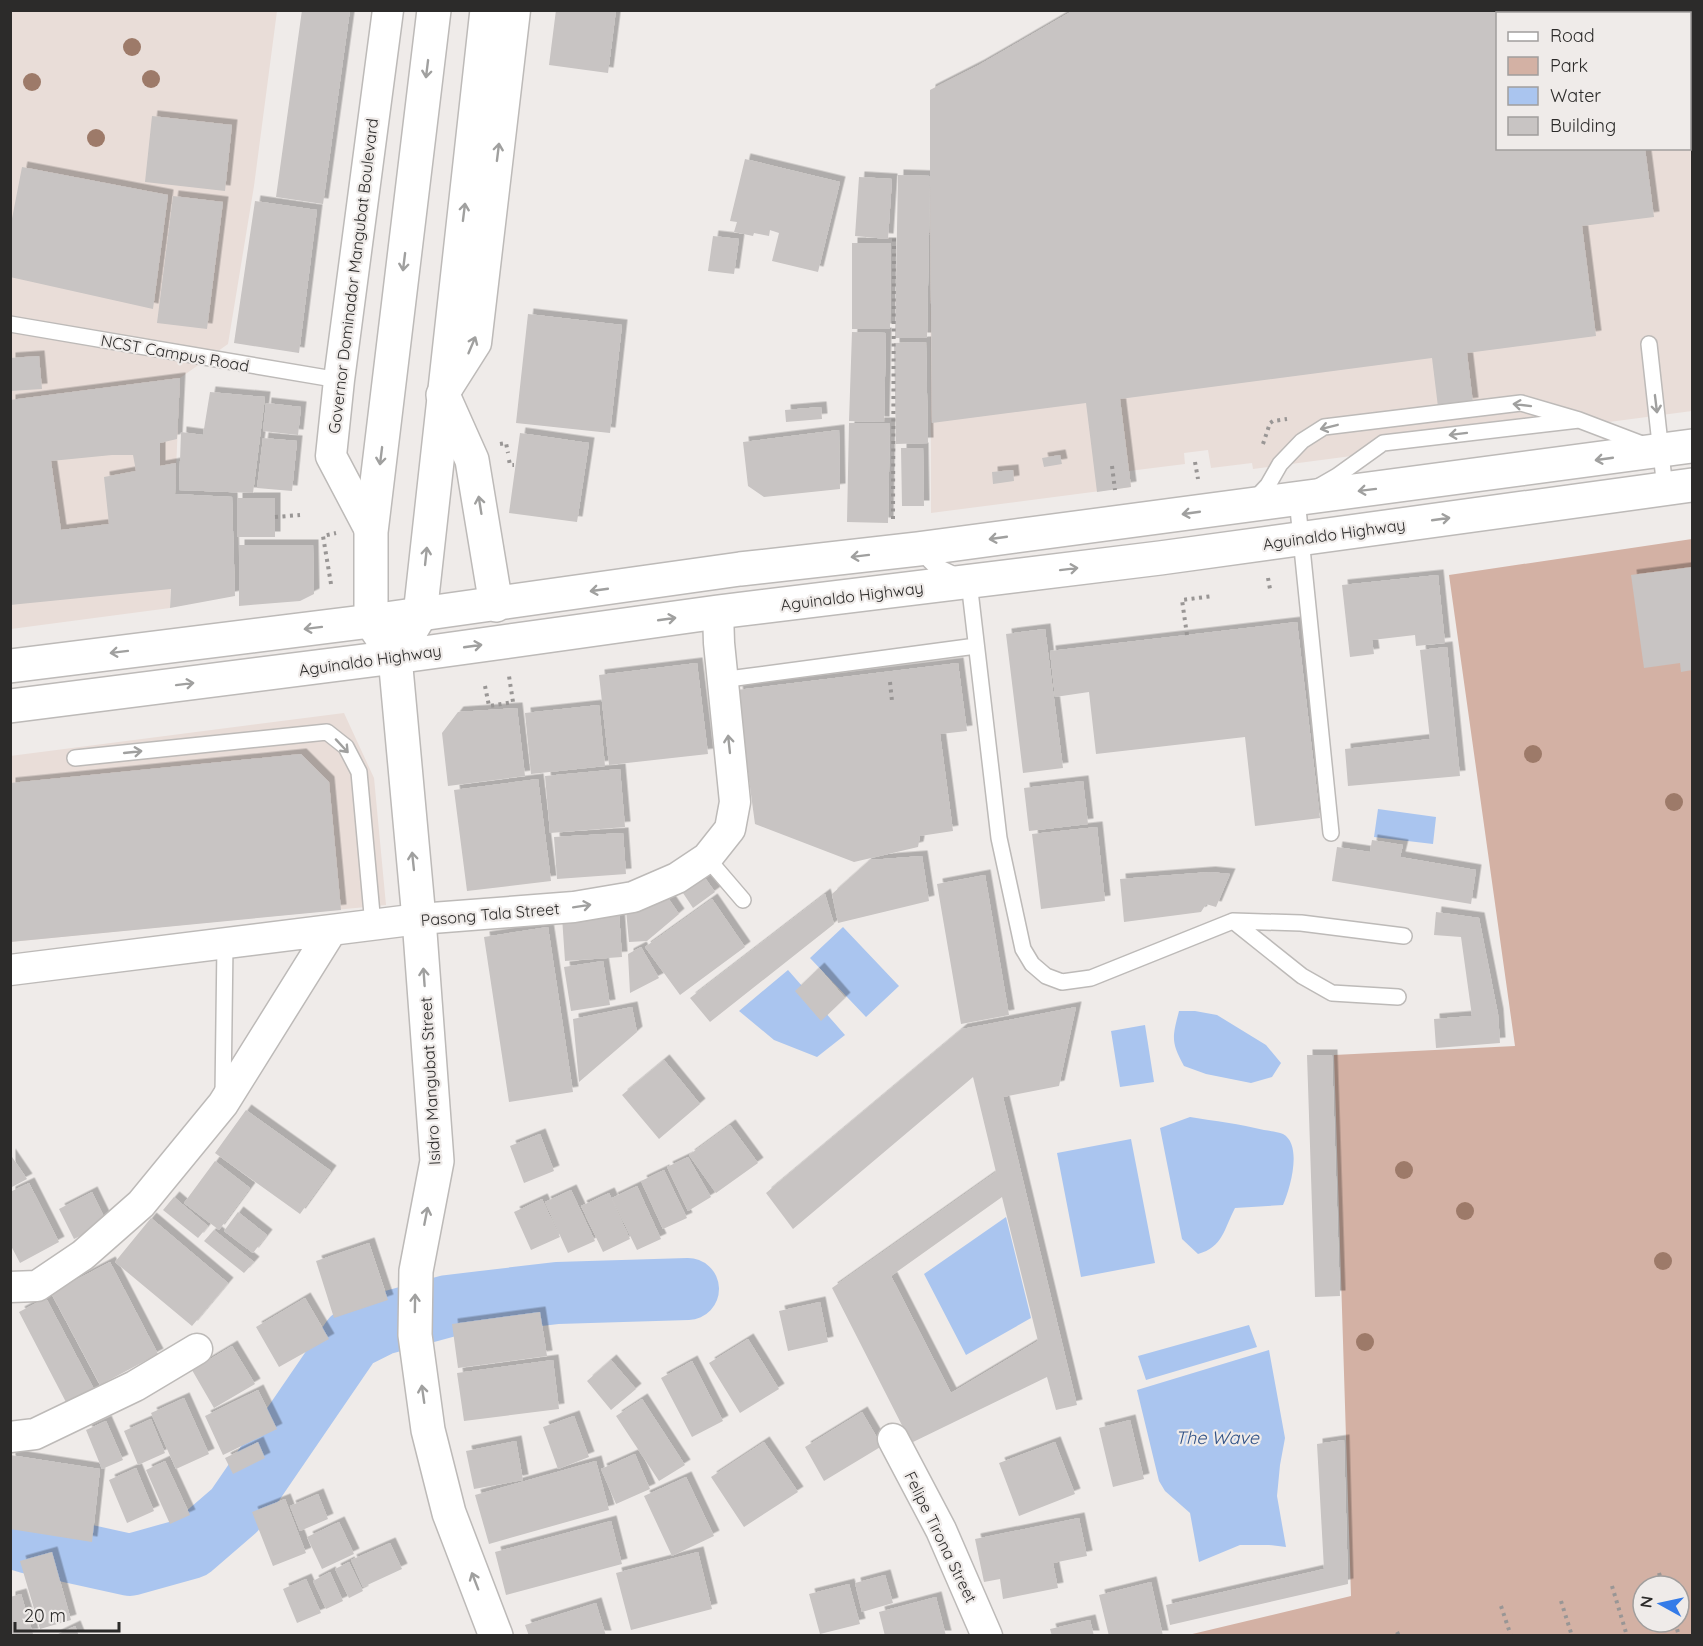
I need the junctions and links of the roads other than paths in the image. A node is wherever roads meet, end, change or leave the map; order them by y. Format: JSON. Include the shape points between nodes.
{"nodes":[{"id":1,"x":388,"y":10,"type":"edge"},
{"id":2,"x":434,"y":10,"type":"edge"},
{"id":3,"x":487,"y":10,"type":"edge"},
{"id":4,"x":515,"y":10,"type":"edge"},
{"id":5,"x":10,"y":324,"type":"edge"},
{"id":6,"x":1649,"y":344,"type":"dead end"},
{"id":7,"x":339,"y":380,"type":"junction"},
{"id":8,"x":443,"y":395,"type":"junction"},
{"id":9,"x":1579,"y":420,"type":"junction"},
{"id":10,"x":1677,"y":449,"type":"edge"},
{"id":11,"x":1679,"y":487,"type":"edge"},
{"id":12,"x":1297,"y":499,"type":"junction"},
{"id":13,"x":1249,"y":505,"type":"junction"},
{"id":14,"x":371,"y":531,"type":"junction"},
{"id":15,"x":1300,"y":538,"type":"junction"},
{"id":16,"x":918,"y":549,"type":"junction"},
{"id":17,"x":969,"y":582,"type":"junction"},
{"id":18,"x":496,"y":604,"type":"junction"},
{"id":19,"x":718,"y":612,"type":"junction"},
{"id":20,"x":420,"y":615,"type":"junction"},
{"id":21,"x":371,"y":621,"type":"junction"},
{"id":22,"x":976,"y":646,"type":"junction"},
{"id":23,"x":395,"y":657,"type":"junction"},
{"id":24,"x":10,"y":666,"type":"edge"},
{"id":25,"x":736,"y":678,"type":"dead end"},
{"id":26,"x":10,"y":706,"type":"edge"},
{"id":27,"x":75,"y":758,"type":"dead end"},
{"id":28,"x":1331,"y":833,"type":"dead end"},
{"id":29,"x":707,"y":858,"type":"junction"},
{"id":30,"x":743,"y":900,"type":"dead end"},
{"id":31,"x":419,"y":920,"type":"junction"},
{"id":32,"x":1233,"y":921,"type":"junction"},
{"id":33,"x":373,"y":925,"type":"junction"},
{"id":34,"x":332,"y":931,"type":"junction"},
{"id":35,"x":1404,"y":936,"type":"dead end"},
{"id":36,"x":225,"y":944,"type":"junction"},
{"id":37,"x":10,"y":970,"type":"edge"},
{"id":38,"x":1398,"y":997,"type":"dead end"},
{"id":39,"x":222,"y":1104,"type":"junction"},
{"id":40,"x":10,"y":1287,"type":"edge"},
{"id":41,"x":197,"y":1349,"type":"dead end"},
{"id":42,"x":10,"y":1437,"type":"edge"},
{"id":43,"x":892,"y":1439,"type":"dead end"},
{"id":44,"x":496,"y":1635,"type":"edge"},
{"id":45,"x":987,"y":1635,"type":"edge"}],
"edges":[{"from":1,"to":7,"type":"street","name":"Governor Dominador Mangubat Boulevard"},
{"from":2,"to":14,"type":"main road","name":"Governor Dominador Mangubat Boulevard","one_way":true},
{"from":8,"to":3,"type":"main road","one_way":true},
{"from":8,"to":4,"type":"street","one_way":true,"via":[[476,343]]},
{"from":5,"to":7,"type":"lane","name":"NCST Campus Road"},
{"from":6,"to":10,"type":"lane","one_way":true},
{"from":7,"to":14,"type":"street","name":"Governor Dominador Mangubat Boulevard","via":[[331,456]]},
{"from":18,"to":8,"type":"main road","one_way":true,"via":[[472,460]]},
{"from":20,"to":8,"type":"main road","one_way":true},
{"from":9,"to":10,"type":"lane","via":[[1618,436]]},
{"from":9,"to":12,"type":"lane","one_way":true,"via":[[1383,443]]},
{"from":9,"to":13,"type":"lane","one_way":true,"via":[[1521,403],[1324,427],[1287,456]]},
{"from":10,"to":11,"type":"lane"},
{"from":10,"to":12,"type":"main road","one_way":true},
{"from":15,"to":11,"type":"main road","name":"Aguinaldo Highway","one_way":true},
{"from":12,"to":13,"type":"main road"},
{"from":12,"to":15,"type":"lane"},
{"from":13,"to":16,"type":"main road","one_way":true},
{"from":14,"to":21,"type":"main road","name":"Governor Dominador Mangubat Boulevard"},
{"from":17,"to":15,"type":"main road","name":"Aguinaldo Highway","one_way":true},
{"from":15,"to":28,"type":"lane"},
{"from":16,"to":17,"type":"lane","via":[[934,565]]},
{"from":16,"to":18,"type":"main road","one_way":true,"via":[[740,569]]},
{"from":17,"to":19,"type":"main road","name":"Aguinaldo Highway"},
{"from":17,"to":22,"type":"lane"},
{"from":18,"to":20,"type":"main road"},
{"from":23,"to":19,"type":"main road","name":"Aguinaldo Highway","one_way":true},
{"from":29,"to":19,"type":"street","name":"Pasong Tala Street","one_way":true,"via":[[730,829],[735,802]]},
{"from":20,"to":21,"type":"main road"},
{"from":20,"to":23,"type":"main road"},
{"from":21,"to":23,"type":"main road"},
{"from":21,"to":24,"type":"main road","one_way":true},
{"from":22,"to":25,"type":"lane"},
{"from":22,"to":32,"type":"lane","via":[[999,838],[1023,949],[1032,964],[1046,976],[1062,982],[1091,978]]},
{"from":26,"to":23,"type":"main road","name":"Aguinaldo Highway","one_way":true},
{"from":31,"to":23,"type":"main road","name":"Isidro Mangubat Street","one_way":true},
{"from":27,"to":33,"type":"lane","one_way":true,"via":[[327,732],[346,747],[359,772]]},
{"from":29,"to":30,"type":"lane"},
{"from":31,"to":29,"type":"street","name":"Pasong Tala Street","one_way":true,"via":[[574,907],[633,897],[677,878]]},
{"from":31,"to":33,"type":"street","name":"Pasong Tala Street"},
{"from":44,"to":31,"type":"main road","name":"Isidro Mangubat Street","one_way":true,"via":[[449,1513],[428,1430],[415,1335],[416,1271],[437,1161]]},
{"from":32,"to":35,"type":"lane","via":[[1301,923]]},
{"from":32,"to":38,"type":"lane","via":[[1302,976],[1332,993]]},
{"from":33,"to":34,"type":"street","name":"Pasong Tala Street"},
{"from":34,"to":36,"type":"street","name":"Pasong Tala Street"},
{"from":34,"to":39,"type":"street"},
{"from":36,"to":37,"type":"street","name":"Pasong Tala Street"},
{"from":36,"to":39,"type":"lane"},
{"from":39,"to":40,"type":"street","via":[[141,1204],[83,1255],[37,1286]]},
{"from":41,"to":42,"type":"street","via":[[135,1386],[35,1434]]},
{"from":43,"to":45,"type":"street","name":"Felipe Tirona Street","via":[[941,1530]]}]}
